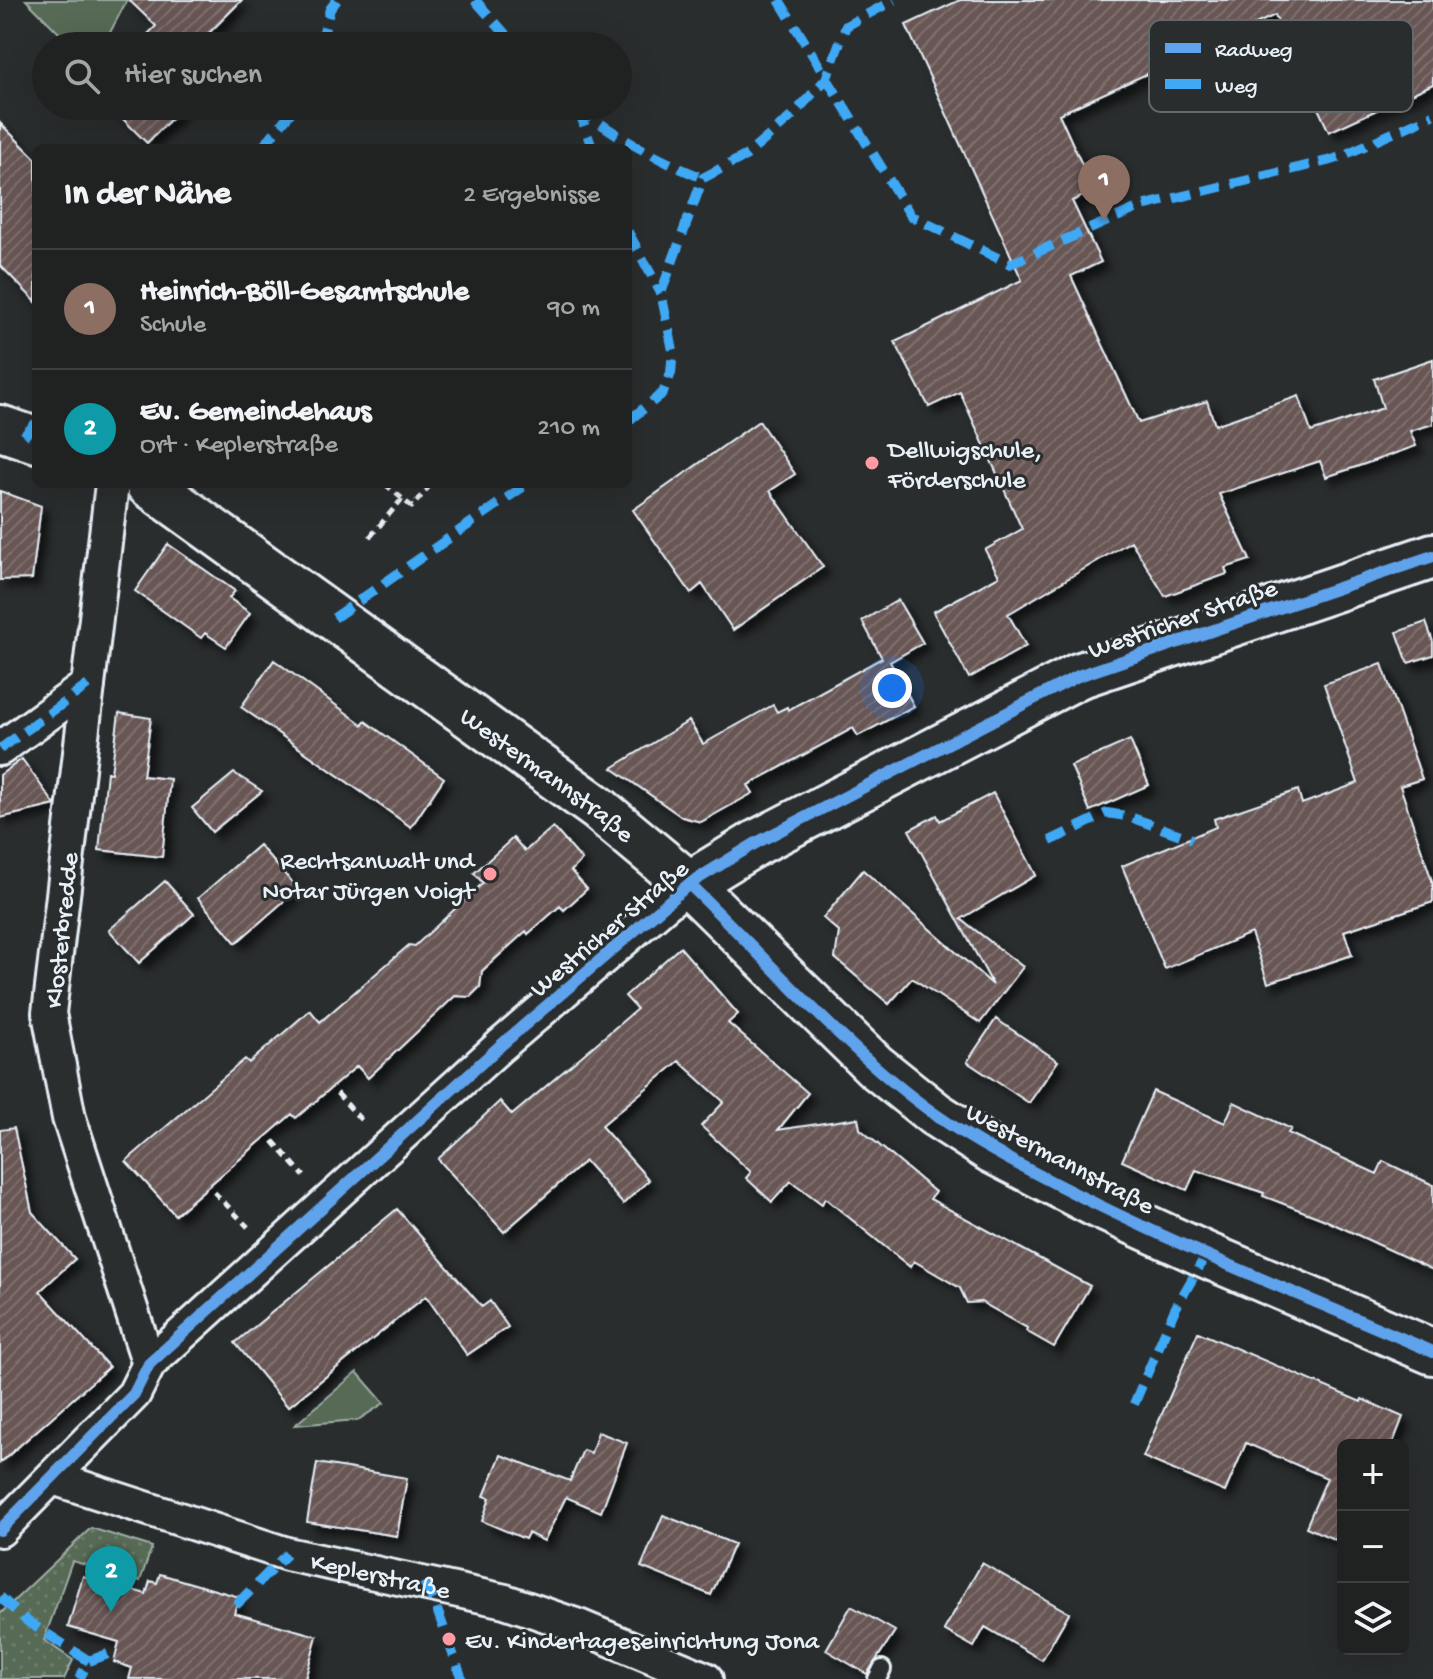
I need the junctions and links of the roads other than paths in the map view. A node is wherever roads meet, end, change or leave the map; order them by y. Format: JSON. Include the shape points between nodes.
{"nodes":[{"id":1,"x":0,"y":428,"type":"edge"},
{"id":2,"x":32,"y":439,"type":"edge"},
{"id":3,"x":112,"y":488,"type":"edge"},
{"id":4,"x":154,"y":488,"type":"edge"},
{"id":5,"x":1433,"y":556,"type":"edge"},
{"id":6,"x":88,"y":685,"type":"junction"},
{"id":7,"x":0,"y":749,"type":"edge"},
{"id":8,"x":689,"y":884,"type":"junction"},
{"id":9,"x":1433,"y":1352,"type":"edge"},
{"id":10,"x":149,"y":1364,"type":"junction"},
{"id":11,"x":53,"y":1478,"type":"junction"},
{"id":12,"x":0,"y":1530,"type":"edge"},
{"id":13,"x":706,"y":1679,"type":"edge"}],
"edges":[{"from":1,"to":2,"type":"street"},
{"from":3,"to":6,"type":"street","name":"Klosterbredde"},
{"from":4,"to":8,"type":"street","name":"Westermannstraße","via":[[599,809]]},
{"from":5,"to":8,"type":"street","name":"Westricher Straße","via":[[1078,676],[756,843]]},
{"from":6,"to":7,"type":"street"},
{"from":6,"to":10,"type":"street","name":"Klosterbredde","via":[[49,1013],[69,1118]]},
{"from":8,"to":9,"type":"street","name":"Westermannstraße","via":[[875,1066],[991,1150],[1192,1249]]},
{"from":8,"to":10,"type":"street","name":"Westricher Straße","via":[[500,1046]]},
{"from":10,"to":11,"type":"street","name":"Westricher Straße","via":[[134,1394]]},
{"from":11,"to":12,"type":"street","name":"Westricher Straße"},
{"from":11,"to":13,"type":"street","name":"Keplerstraße","via":[[287,1554],[505,1601]]}]}
